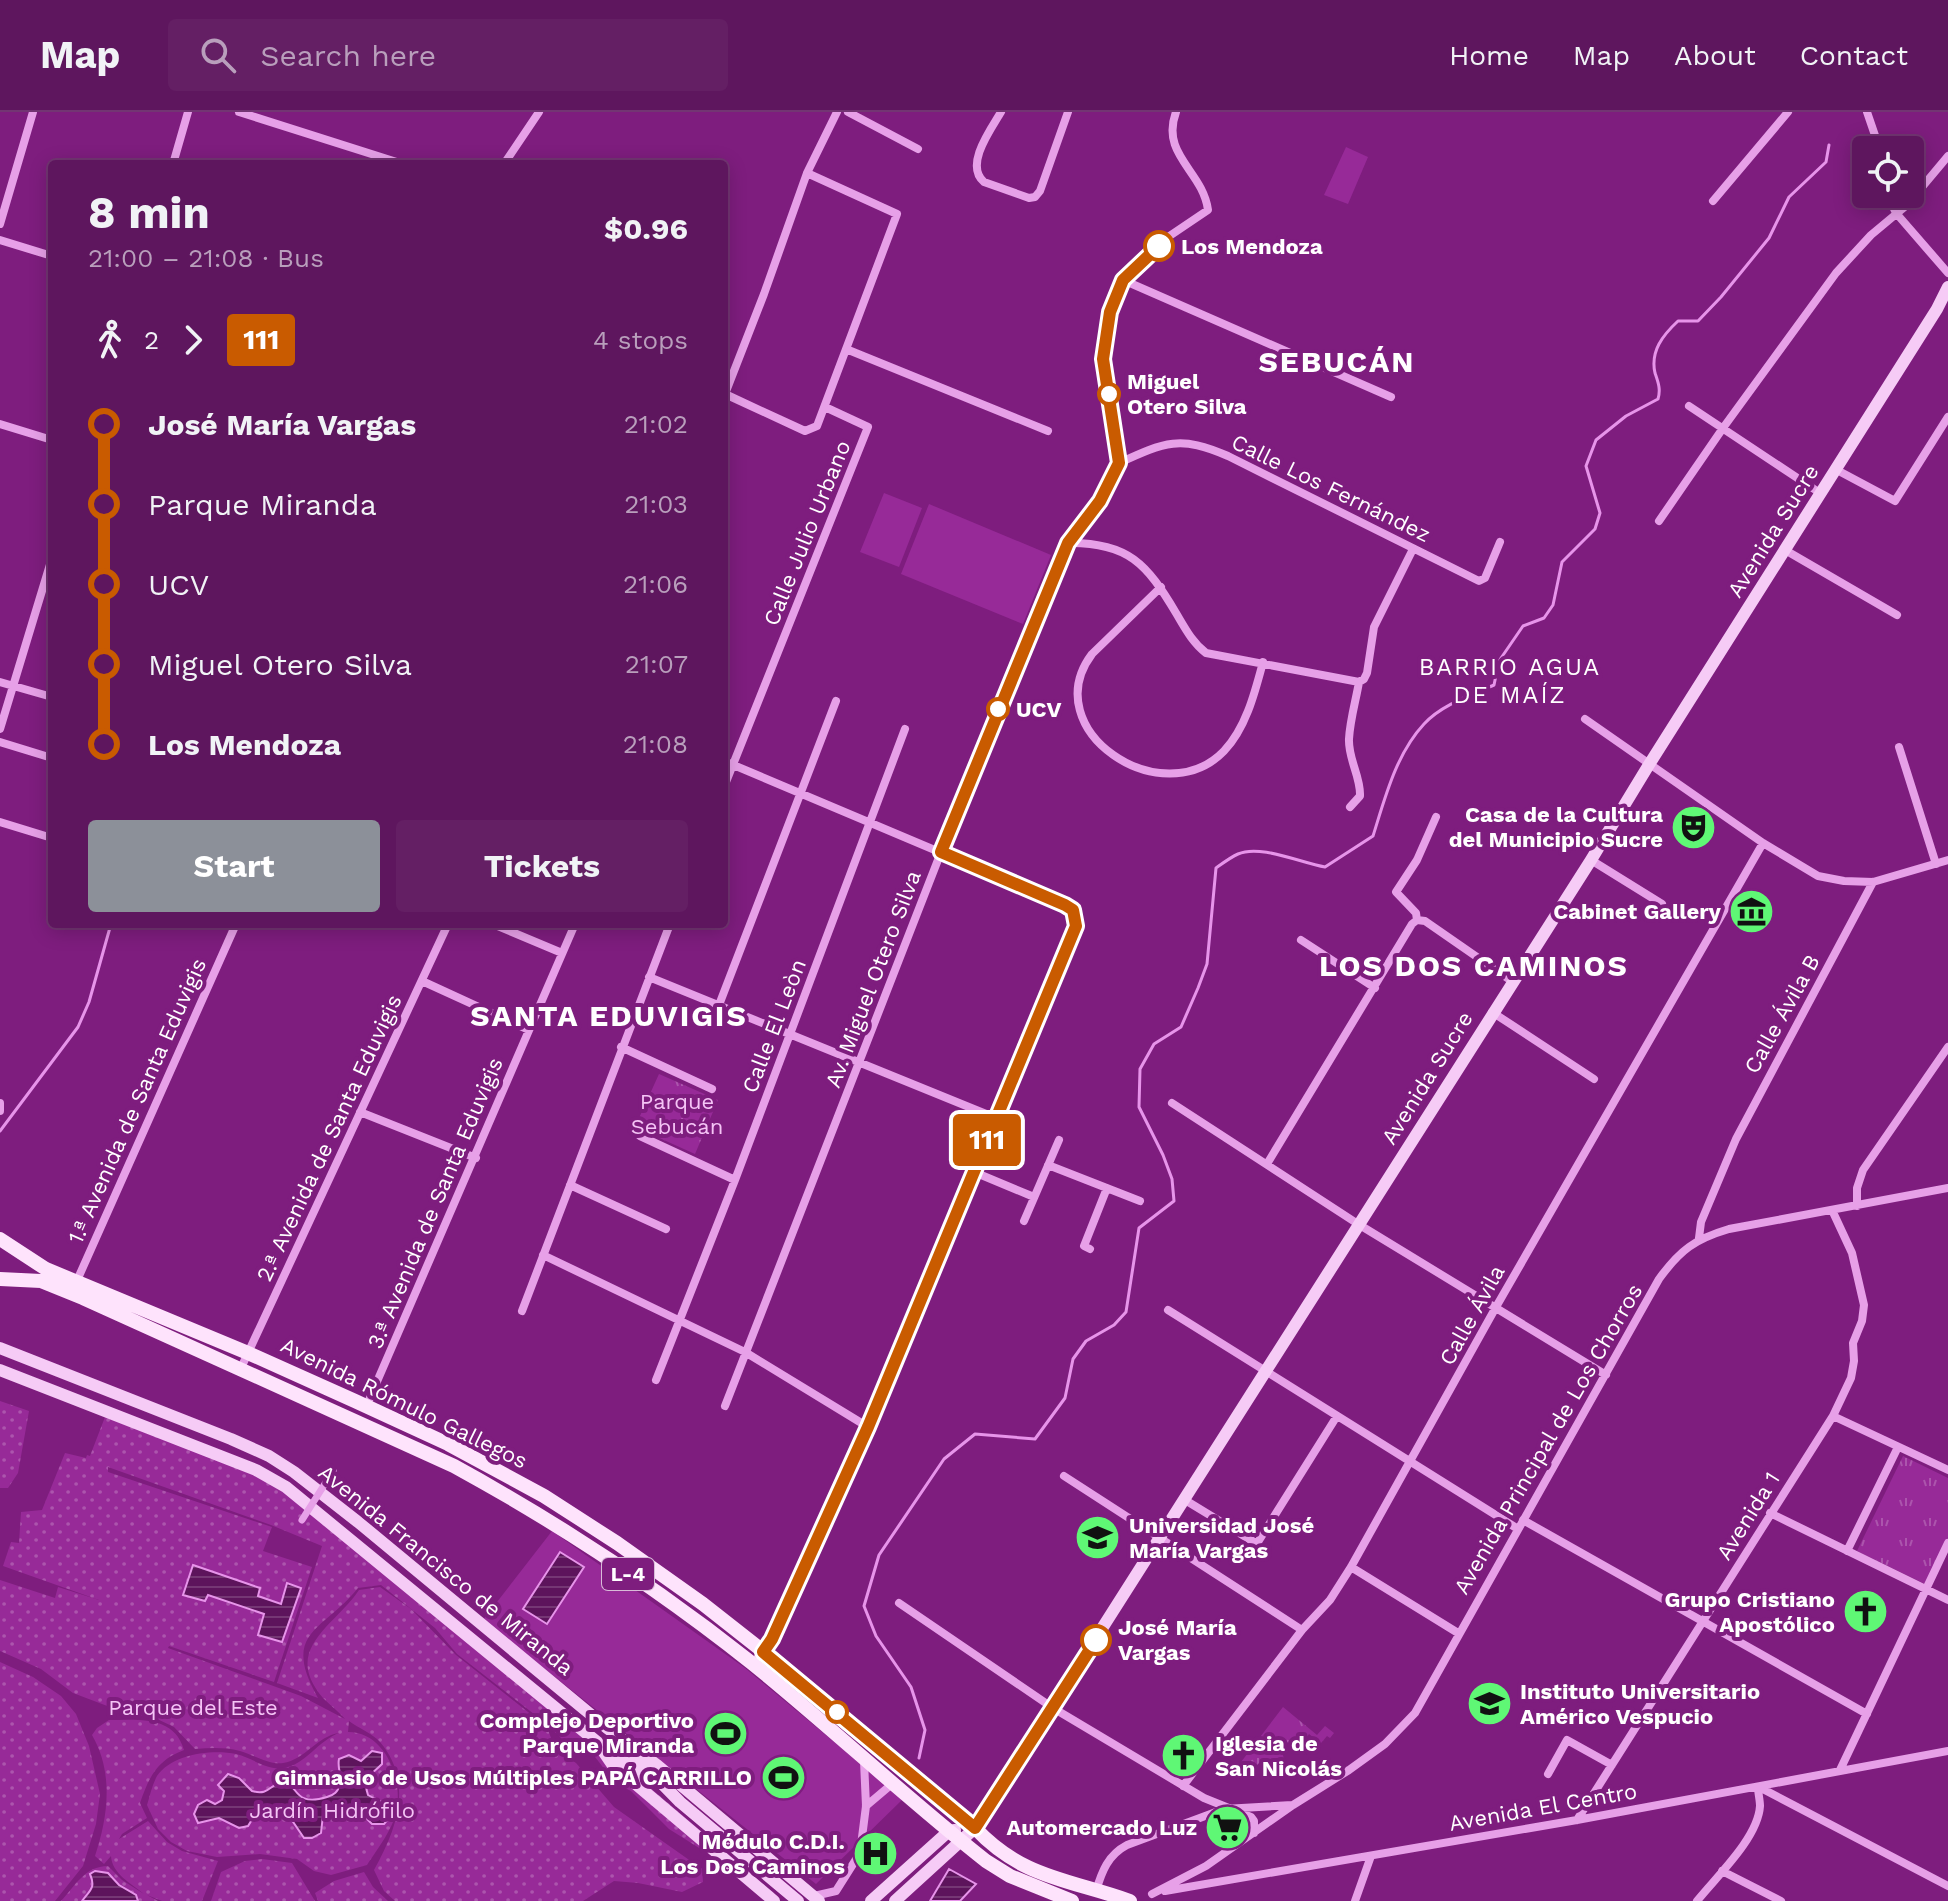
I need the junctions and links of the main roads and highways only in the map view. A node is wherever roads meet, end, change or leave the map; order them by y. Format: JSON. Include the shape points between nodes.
{"nodes":[{"id":1,"x":1948,"y":286,"type":"edge"},
{"id":2,"x":1948,"y":297,"type":"edge"},
{"id":3,"x":1937,"y":309,"type":"junction"},
{"id":4,"x":0,"y":1239,"type":"edge"},
{"id":5,"x":0,"y":1279,"type":"edge"},
{"id":6,"x":74,"y":1287,"type":"junction"},
{"id":7,"x":0,"y":1348,"type":"edge"},
{"id":8,"x":0,"y":1370,"type":"edge"},
{"id":9,"x":607,"y":1728,"type":"junction"},
{"id":10,"x":597,"y":1742,"type":"junction"},
{"id":11,"x":680,"y":1802,"type":"junction"},
{"id":12,"x":975,"y":1828,"type":"junction"},
{"id":13,"x":949,"y":1831,"type":"junction"},
{"id":14,"x":961,"y":1841,"type":"junction"},
{"id":15,"x":817,"y":1898,"type":"edge"},
{"id":16,"x":774,"y":1901,"type":"edge"},
{"id":17,"x":798,"y":1901,"type":"edge"},
{"id":18,"x":871,"y":1901,"type":"edge"},
{"id":19,"x":895,"y":1901,"type":"edge"},
{"id":20,"x":1072,"y":1901,"type":"edge"},
{"id":21,"x":1130,"y":1901,"type":"edge"}],
"edges":[{"from":1,"to":3,"type":"main road","name":"Avenida Sucre"},
{"from":2,"to":3,"type":"main road","name":"Avenida Sucre"},
{"from":3,"to":12,"type":"main road","name":"Avenida Sucre"},
{"from":4,"to":6,"type":"main road","name":"Avenida Rómulo Gallegos","number":"L-4"},
{"from":5,"to":6,"type":"main road","name":"Avenida Rómulo Gallegos","number":"L-4"},
{"from":6,"to":12,"type":"main road","name":"Avenida Rómulo Gallegos","number":"L-4","via":[[248,1353],[448,1444],[544,1496],[703,1604]]},
{"from":6,"to":13,"type":"main road","name":"Avenida Rómulo Gallegos","number":"L-4","via":[[454,1466],[555,1525],[753,1664]]},
{"from":7,"to":9,"type":"main road","name":"Avenida Francisco de Miranda","via":[[269,1456],[334,1502]]},
{"from":8,"to":10,"type":"main road","name":"Avenida Francisco de Miranda","via":[[256,1470],[286,1487]]},
{"from":9,"to":11,"type":"main road"},
{"from":9,"to":15,"type":"main road","name":"Avenida Francisco de Miranda"},
{"from":10,"to":11,"type":"main road"},
{"from":10,"to":16,"type":"main road","name":"Avenida Francisco de Miranda","via":[[612,1764]]},
{"from":11,"to":17,"type":"main road"},
{"from":12,"to":13,"type":"main road"},
{"from":12,"to":14,"type":"main road","name":"Avenida Sucre"},
{"from":12,"to":21,"type":"main road","number":"L-4","via":[[994,1848],[1031,1870]]},
{"from":13,"to":14,"type":"main road","number":"L-4"},
{"from":13,"to":18,"type":"main road"},
{"from":14,"to":19,"type":"main road","name":"Avenida Sucre"},
{"from":14,"to":20,"type":"main road","number":"L-4","via":[[1010,1876]]}]}
